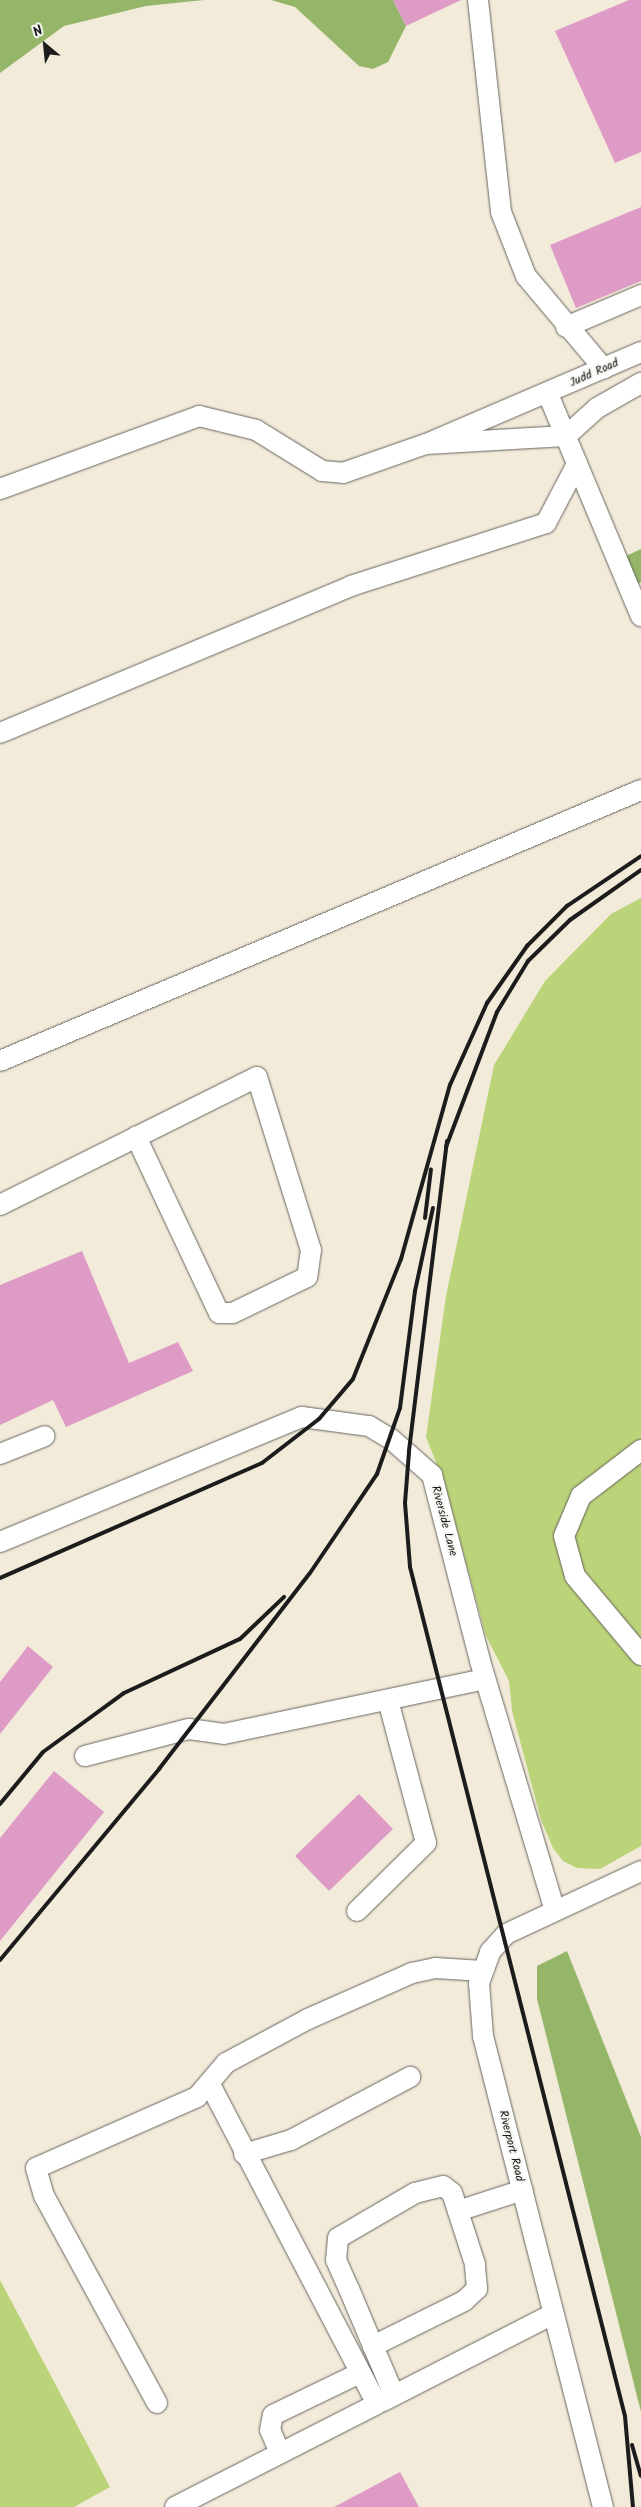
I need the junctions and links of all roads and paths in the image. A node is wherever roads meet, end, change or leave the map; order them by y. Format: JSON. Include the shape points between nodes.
{"nodes":[{"id":1,"x":478,"y":0,"type":"edge"},
{"id":2,"x":641,"y":295,"type":"edge"},
{"id":3,"x":566,"y":327,"type":"junction"},
{"id":4,"x":641,"y":352,"type":"edge"},
{"id":5,"x":604,"y":368,"type":"junction"},
{"id":6,"x":641,"y":383,"type":"edge"},
{"id":7,"x":548,"y":394,"type":"junction"},
{"id":8,"x":566,"y":436,"type":"junction"},
{"id":9,"x":426,"y":444,"type":"junction"},
{"id":10,"x":577,"y":464,"type":"junction"},
{"id":11,"x":0,"y":489,"type":"edge"},
{"id":12,"x":641,"y":616,"type":"edge"},
{"id":13,"x":0,"y":733,"type":"edge"},
{"id":14,"x":641,"y":790,"type":"edge"},
{"id":15,"x":0,"y":1061,"type":"edge"},
{"id":16,"x":136,"y":1137,"type":"junction"},
{"id":17,"x":0,"y":1205,"type":"edge"},
{"id":18,"x":45,"y":1436,"type":"dead end"},
{"id":19,"x":641,"y":1450,"type":"edge"},
{"id":20,"x":0,"y":1454,"type":"edge"},
{"id":21,"x":0,"y":1542,"type":"edge"},
{"id":22,"x":641,"y":1655,"type":"edge"},
{"id":23,"x":485,"y":1679,"type":"junction"},
{"id":24,"x":388,"y":1700,"type":"junction"},
{"id":25,"x":86,"y":1756,"type":"dead end"},
{"id":26,"x":641,"y":1871,"type":"edge"},
{"id":27,"x":554,"y":1908,"type":"junction"},
{"id":28,"x":357,"y":1911,"type":"dead end"},
{"id":29,"x":483,"y":1972,"type":"junction"},
{"id":30,"x":410,"y":2077,"type":"dead end"},
{"id":31,"x":210,"y":2085,"type":"junction"},
{"id":32,"x":244,"y":2154,"type":"junction"},
{"id":33,"x":523,"y":2190,"type":"junction"},
{"id":34,"x":458,"y":2211,"type":"junction"},
{"id":35,"x":553,"y":2314,"type":"junction"},
{"id":36,"x":373,"y":2346,"type":"junction"},
{"id":37,"x":360,"y":2373,"type":"junction"},
{"id":38,"x":386,"y":2399,"type":"junction"},
{"id":39,"x":157,"y":2403,"type":"dead end"},
{"id":40,"x":280,"y":2453,"type":"junction"},
{"id":41,"x":175,"y":2507,"type":"edge"},
{"id":42,"x":603,"y":2507,"type":"edge"}],
"edges":[{"from":1,"to":3,"type":"street","via":[[500,212],[526,276]]},
{"from":2,"to":3,"type":"street"},
{"from":3,"to":5,"type":"street"},
{"from":4,"to":5,"type":"street","name":"Judd Road"},
{"from":5,"to":7,"type":"street","name":"Judd Road"},
{"from":6,"to":8,"type":"street","via":[[597,408]]},
{"from":7,"to":8,"type":"street"},
{"from":7,"to":9,"type":"street","name":"Judd Road"},
{"from":8,"to":9,"type":"street"},
{"from":8,"to":10,"type":"street"},
{"from":9,"to":11,"type":"street","via":[[336,472],[322,470],[256,430],[199,416]]},
{"from":10,"to":12,"type":"street"},
{"from":10,"to":13,"type":"street","via":[[546,523],[351,586]]},
{"from":14,"to":15,"type":"street"},
{"from":16,"to":16,"type":"street","via":[[257,1077],[311,1250],[307,1277],[233,1313],[219,1312]]},
{"from":16,"to":17,"type":"street"},
{"from":18,"to":20,"type":"street"},
{"from":19,"to":22,"type":"street","via":[[581,1496],[564,1536],[575,1576]]},
{"from":21,"to":23,"type":"street","name":"Riverside Lane","via":[[302,1417],[369,1426],[409,1452],[432,1475]]},
{"from":23,"to":24,"type":"street"},
{"from":23,"to":27,"type":"street","name":"Riverside Lane"},
{"from":24,"to":25,"type":"street","via":[[224,1734],[190,1729]]},
{"from":24,"to":28,"type":"street","via":[[426,1843]]},
{"from":26,"to":27,"type":"street","name":"Riverport Road"},
{"from":27,"to":29,"type":"street","name":"Riverport Road","via":[[502,1937]]},
{"from":29,"to":31,"type":"street","via":[[435,1968],[412,1973],[308,2019],[226,2063]]},
{"from":29,"to":33,"type":"street","name":"Riverport Road","via":[[479,1983],[483,2036]]},
{"from":30,"to":32,"type":"street","via":[[291,2140]]},
{"from":31,"to":32,"type":"street"},
{"from":31,"to":39,"type":"street","via":[[197,2097],[36,2168],[44,2196]]},
{"from":32,"to":37,"type":"street"},
{"from":33,"to":34,"type":"street"},
{"from":33,"to":35,"type":"street","name":"Riverport Road"},
{"from":34,"to":36,"type":"street","via":[[475,2264],[477,2289],[464,2301]]},
{"from":34,"to":36,"type":"street","via":[[452,2193],[437,2187],[415,2193],[338,2238],[336,2260]]},
{"from":35,"to":38,"type":"street"},
{"from":35,"to":42,"type":"street","name":"Riverport Road"},
{"from":36,"to":38,"type":"street"},
{"from":37,"to":38,"type":"street"},
{"from":37,"to":40,"type":"street","via":[[272,2415],[270,2430]]},
{"from":38,"to":40,"type":"street"},
{"from":40,"to":41,"type":"street"}]}
